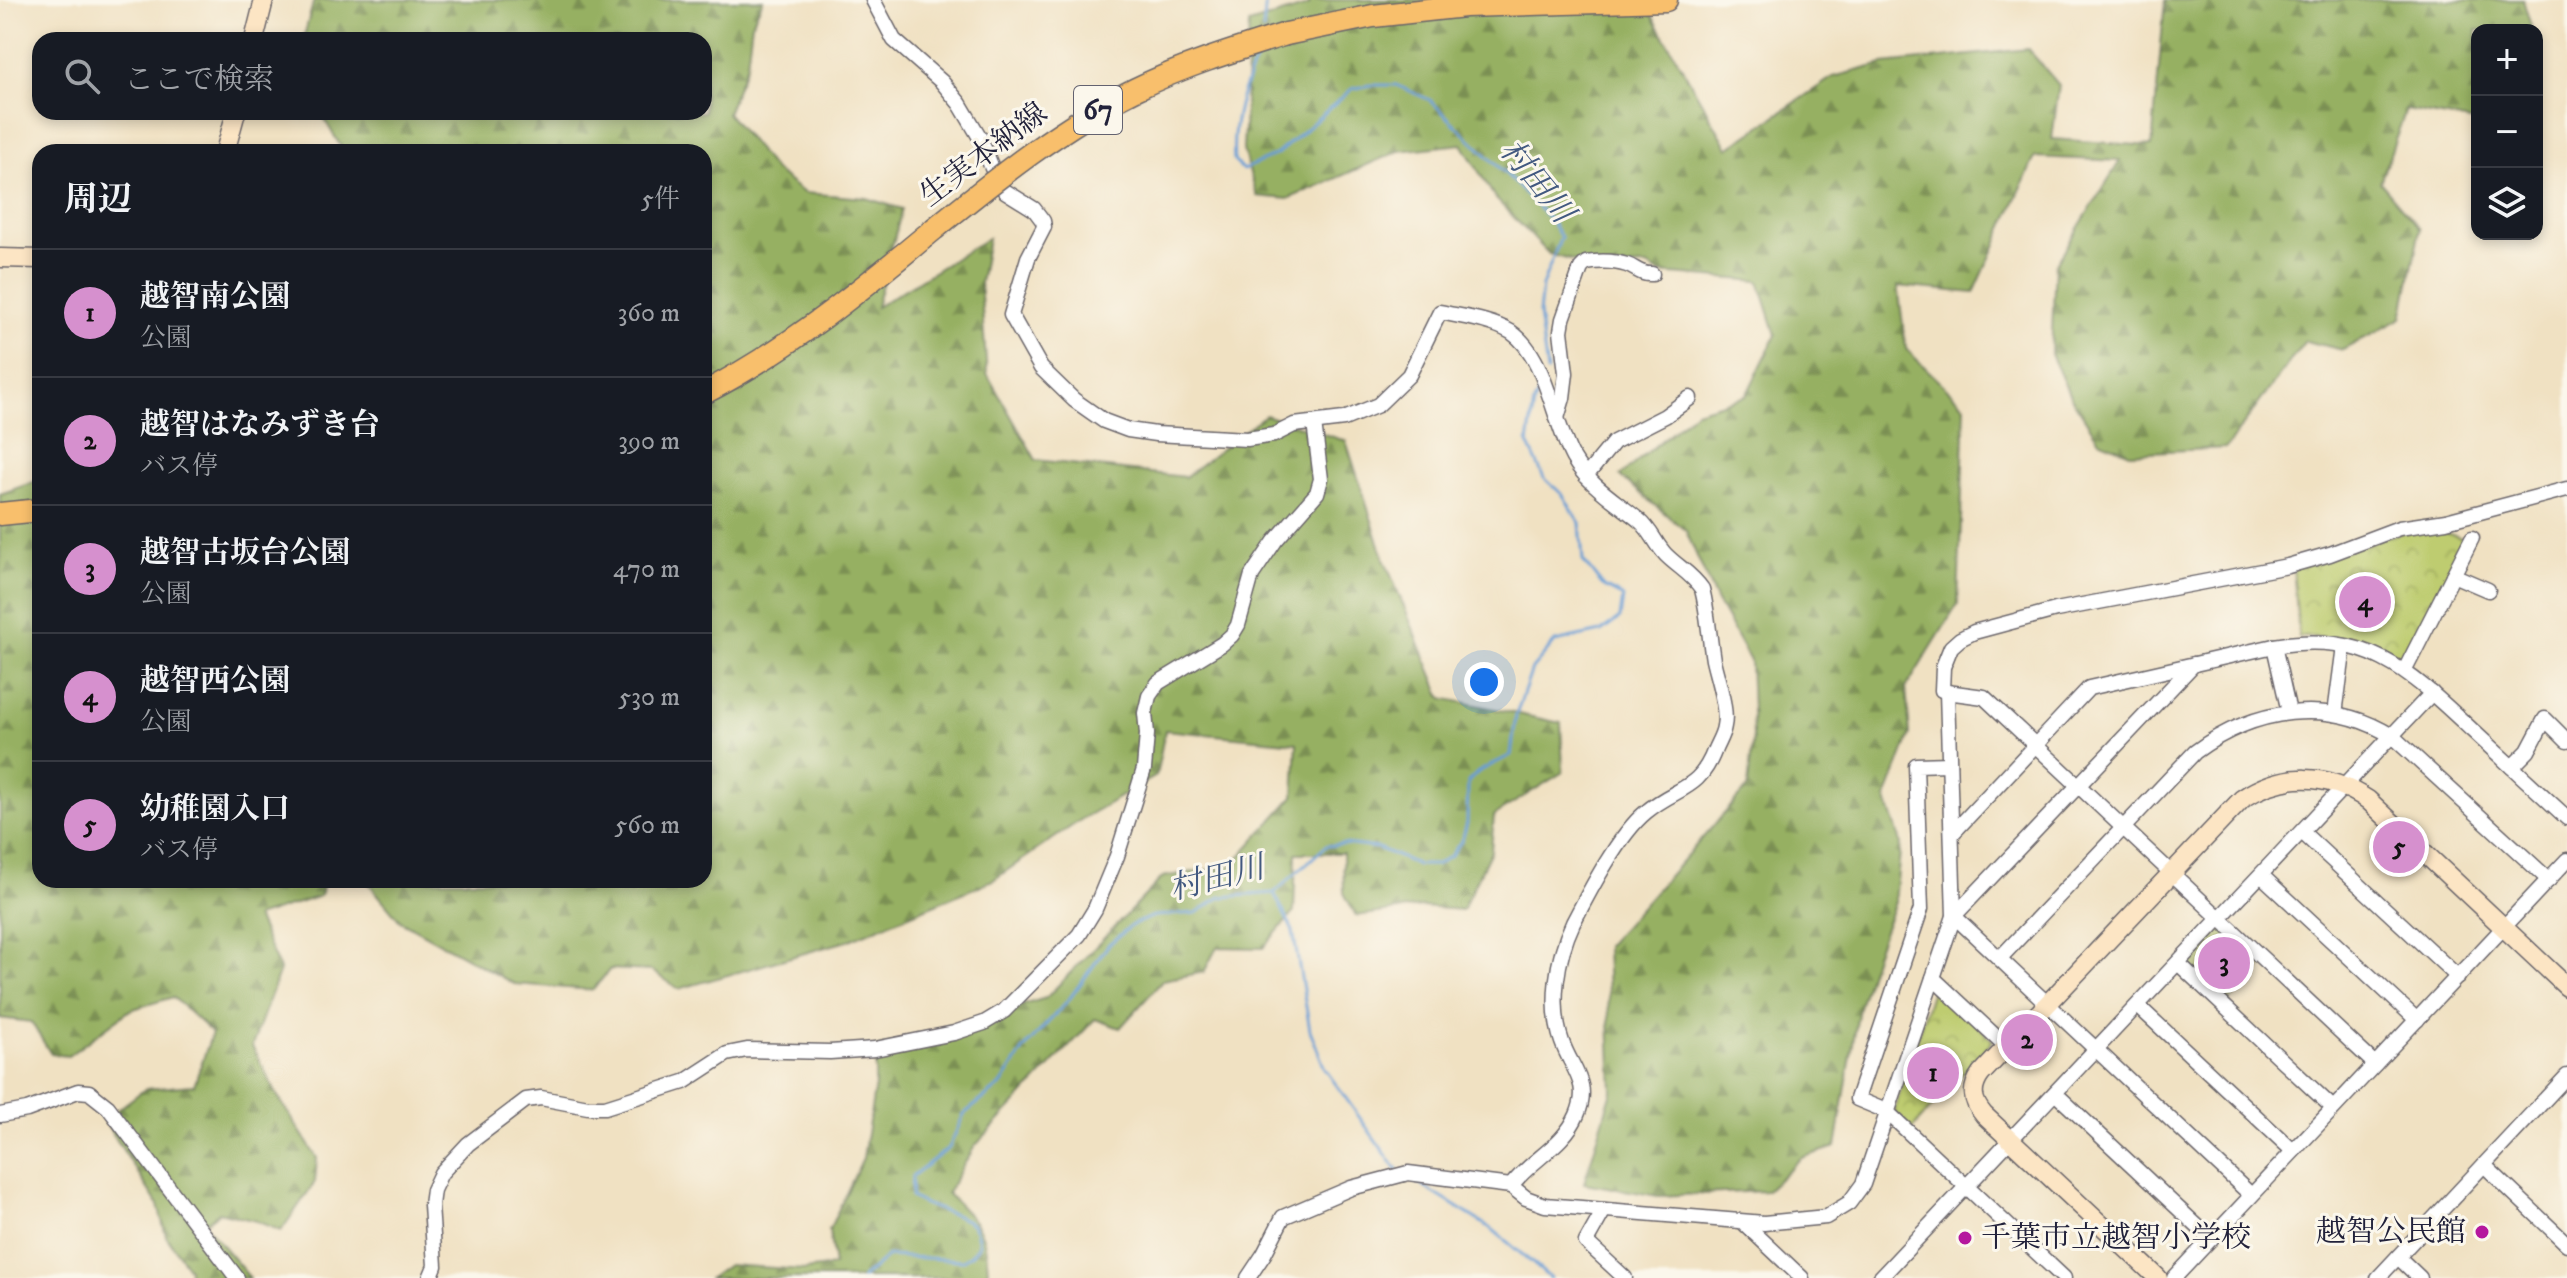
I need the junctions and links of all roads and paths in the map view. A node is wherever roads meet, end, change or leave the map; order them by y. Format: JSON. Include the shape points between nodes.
{"nodes":[{"id":1,"x":264,"y":0,"type":"edge"},
{"id":2,"x":873,"y":0,"type":"edge"},
{"id":3,"x":1666,"y":0,"type":"edge"},
{"id":4,"x":256,"y":32,"type":"edge"},
{"id":5,"x":234,"y":120,"type":"edge"},
{"id":6,"x":227,"y":144,"type":"edge"},
{"id":7,"x":0,"y":258,"type":"edge"},
{"id":8,"x":32,"y":259,"type":"edge"},
{"id":9,"x":1652,"y":274,"type":"dead end"},
{"id":10,"x":712,"y":388,"type":"edge"},
{"id":11,"x":1690,"y":398,"type":"dead end"},
{"id":12,"x":1555,"y":414,"type":"junction"},
{"id":13,"x":1314,"y":423,"type":"junction"},
{"id":14,"x":1586,"y":476,"type":"junction"},
{"id":15,"x":2567,"y":489,"type":"edge"},
{"id":16,"x":32,"y":511,"type":"edge"},
{"id":17,"x":0,"y":514,"type":"edge"},
{"id":18,"x":2472,"y":538,"type":"dead end"},
{"id":19,"x":2453,"y":575,"type":"junction"},
{"id":20,"x":2488,"y":590,"type":"dead end"},
{"id":21,"x":2274,"y":646,"type":"junction"},
{"id":22,"x":2344,"y":646,"type":"junction"},
{"id":23,"x":2194,"y":664,"type":"junction"},
{"id":24,"x":2405,"y":670,"type":"junction"},
{"id":25,"x":1947,"y":692,"type":"junction"},
{"id":26,"x":2432,"y":693,"type":"junction"},
{"id":27,"x":2289,"y":712,"type":"junction"},
{"id":28,"x":2335,"y":714,"type":"junction"},
{"id":29,"x":2392,"y":736,"type":"junction"},
{"id":30,"x":2567,"y":741,"type":"edge"},
{"id":31,"x":2035,"y":744,"type":"junction"},
{"id":32,"x":1949,"y":764,"type":"junction"},
{"id":33,"x":2512,"y":767,"type":"junction"},
{"id":34,"x":2079,"y":786,"type":"junction"},
{"id":35,"x":2345,"y":786,"type":"junction"},
{"id":36,"x":2567,"y":818,"type":"edge"},
{"id":37,"x":2122,"y":827,"type":"junction"},
{"id":38,"x":2302,"y":832,"type":"junction"},
{"id":39,"x":1952,"y":834,"type":"junction"},
{"id":40,"x":2567,"y":860,"type":"edge"},
{"id":41,"x":2171,"y":872,"type":"junction"},
{"id":42,"x":2261,"y":875,"type":"junction"},
{"id":43,"x":2549,"y":880,"type":"junction"},
{"id":44,"x":1954,"y":916,"type":"junction"},
{"id":45,"x":2220,"y":919,"type":"junction"},
{"id":46,"x":2505,"y":928,"type":"junction"},
{"id":47,"x":2000,"y":958,"type":"junction"},
{"id":48,"x":2178,"y":963,"type":"junction"},
{"id":49,"x":2458,"y":977,"type":"junction"},
{"id":50,"x":1933,"y":978,"type":"junction"},
{"id":51,"x":2567,"y":987,"type":"edge"},
{"id":52,"x":2048,"y":1003,"type":"junction"},
{"id":53,"x":2138,"y":1006,"type":"junction"},
{"id":54,"x":2417,"y":1020,"type":"junction"},
{"id":55,"x":2007,"y":1047,"type":"junction"},
{"id":56,"x":2097,"y":1049,"type":"junction"},
{"id":57,"x":2375,"y":1064,"type":"junction"},
{"id":58,"x":2567,"y":1076,"type":"edge"},
{"id":59,"x":2056,"y":1094,"type":"junction"},
{"id":60,"x":2333,"y":1108,"type":"junction"},
{"id":61,"x":1886,"y":1111,"type":"junction"},
{"id":62,"x":0,"y":1115,"type":"edge"},
{"id":63,"x":2011,"y":1140,"type":"junction"},
{"id":64,"x":2293,"y":1151,"type":"junction"},
{"id":65,"x":2484,"y":1165,"type":"junction"},
{"id":66,"x":1511,"y":1186,"type":"junction"},
{"id":67,"x":1968,"y":1187,"type":"junction"},
{"id":68,"x":2251,"y":1195,"type":"junction"},
{"id":69,"x":1604,"y":1210,"type":"junction"},
{"id":70,"x":1745,"y":1224,"type":"junction"},
{"id":71,"x":2211,"y":1239,"type":"junction"},
{"id":72,"x":2567,"y":1244,"type":"edge"},
{"id":73,"x":2398,"y":1257,"type":"junction"},
{"id":74,"x":237,"y":1278,"type":"edge"},
{"id":75,"x":430,"y":1278,"type":"edge"},
{"id":76,"x":1248,"y":1278,"type":"edge"},
{"id":77,"x":1625,"y":1278,"type":"edge"},
{"id":78,"x":1802,"y":1278,"type":"edge"},
{"id":79,"x":1880,"y":1278,"type":"edge"},
{"id":80,"x":2064,"y":1278,"type":"edge"},
{"id":81,"x":2158,"y":1278,"type":"edge"},
{"id":82,"x":2174,"y":1278,"type":"edge"},
{"id":83,"x":2378,"y":1278,"type":"edge"},
{"id":84,"x":2420,"y":1278,"type":"edge"}],
"edges":[{"from":1,"to":4,"type":"street"},
{"from":2,"to":13,"type":"street","via":[[894,40],[960,104],[1005,191],[1043,221],[1011,315],[1041,368],[1074,400],[1104,421],[1156,434],[1247,439]]},
{"from":3,"to":10,"type":"main road","name":"生実本納線","number":"67","bridge":true,"via":[[1522,3],[1373,16],[1286,34],[1186,68],[1098,110],[1007,170],[824,319]]},
{"from":5,"to":6,"type":"street"},
{"from":7,"to":8,"type":"street"},
{"from":9,"to":12,"type":"street","via":[[1603,261],[1581,268],[1563,319],[1566,373]]},
{"from":11,"to":14,"type":"street","via":[[1614,442]]},
{"from":12,"to":13,"type":"street","via":[[1526,347],[1511,333],[1440,312],[1409,375],[1378,405],[1344,419]]},
{"from":12,"to":14,"type":"street"},
{"from":13,"to":75,"type":"street","via":[[1321,479],[1317,493],[1252,575],[1232,635],[1158,683],[1149,696],[1144,769],[1095,909],[1079,935],[1004,1011],[954,1033],[875,1049],[727,1054],[684,1082],[605,1107],[526,1100],[468,1144],[441,1173],[431,1205],[435,1266]]},
{"from":14,"to":66,"type":"street","via":[[1643,523],[1702,589],[1725,724],[1699,780],[1646,812],[1631,829],[1573,924],[1562,949],[1558,1025],[1582,1094],[1576,1116],[1557,1145]]},
{"from":15,"to":25,"type":"street","via":[[2399,528],[2288,566],[2056,610],[1974,632],[1951,647],[1943,667],[1942,690]]},
{"from":16,"to":17,"type":"main road"},
{"from":18,"to":19,"type":"street"},
{"from":19,"to":20,"type":"street"},
{"from":19,"to":24,"type":"street"},
{"from":21,"to":22,"type":"street"},
{"from":21,"to":23,"type":"street"},
{"from":21,"to":27,"type":"street"},
{"from":22,"to":24,"type":"street"},
{"from":22,"to":28,"type":"street"},
{"from":23,"to":31,"type":"street","via":[[2089,688]]},
{"from":23,"to":34,"type":"street"},
{"from":24,"to":26,"type":"street"},
{"from":25,"to":31,"type":"street","via":[[1984,697]]},
{"from":25,"to":32,"type":"street"},
{"from":26,"to":29,"type":"street"},
{"from":26,"to":33,"type":"street"},
{"from":27,"to":28,"type":"street"},
{"from":27,"to":37,"type":"street","via":[[2252,720],[2211,740]]},
{"from":28,"to":29,"type":"street"},
{"from":29,"to":35,"type":"street"},
{"from":29,"to":43,"type":"street"},
{"from":30,"to":33,"type":"street","via":[[2545,719],[2528,751]]},
{"from":31,"to":34,"type":"street"},
{"from":31,"to":39,"type":"street"},
{"from":32,"to":39,"type":"street"},
{"from":32,"to":61,"type":"street","via":[[1916,765],[1921,909],[1857,1099]]},
{"from":33,"to":36,"type":"street"},
{"from":34,"to":37,"type":"street"},
{"from":34,"to":44,"type":"street"},
{"from":35,"to":38,"type":"street"},
{"from":35,"to":41,"type":"street","via":[[2302,777],[2256,789]]},
{"from":35,"to":46,"type":"street","via":[[2368,800]]},
{"from":37,"to":41,"type":"street"},
{"from":37,"to":47,"type":"street"},
{"from":38,"to":42,"type":"street"},
{"from":38,"to":49,"type":"street"},
{"from":39,"to":44,"type":"street"},
{"from":40,"to":43,"type":"street"},
{"from":41,"to":45,"type":"street"},
{"from":41,"to":52,"type":"street"},
{"from":42,"to":45,"type":"street"},
{"from":42,"to":54,"type":"street"},
{"from":43,"to":46,"type":"street"},
{"from":44,"to":47,"type":"street"},
{"from":44,"to":50,"type":"street"},
{"from":45,"to":48,"type":"street"},
{"from":45,"to":57,"type":"street"},
{"from":46,"to":49,"type":"street"},
{"from":46,"to":51,"type":"street"},
{"from":47,"to":52,"type":"street"},
{"from":48,"to":53,"type":"street"},
{"from":48,"to":60,"type":"street"},
{"from":49,"to":54,"type":"street"},
{"from":50,"to":55,"type":"street"},
{"from":50,"to":61,"type":"street"},
{"from":52,"to":55,"type":"street"},
{"from":52,"to":56,"type":"street"},
{"from":53,"to":56,"type":"street"},
{"from":53,"to":64,"type":"street"},
{"from":54,"to":57,"type":"street"},
{"from":55,"to":63,"type":"street","via":[[1973,1090],[1978,1108]]},
{"from":56,"to":59,"type":"street"},
{"from":56,"to":68,"type":"street"},
{"from":57,"to":60,"type":"street"},
{"from":58,"to":65,"type":"street"},
{"from":59,"to":63,"type":"street"},
{"from":59,"to":71,"type":"street"},
{"from":60,"to":64,"type":"street"},
{"from":61,"to":67,"type":"street"},
{"from":61,"to":70,"type":"street","via":[[1863,1184],[1849,1203],[1826,1217]]},
{"from":62,"to":74,"type":"street","via":[[89,1092],[108,1107]]},
{"from":63,"to":67,"type":"street"},
{"from":63,"to":81,"type":"street"},
{"from":64,"to":68,"type":"street"},
{"from":65,"to":72,"type":"street"},
{"from":65,"to":73,"type":"street"},
{"from":66,"to":69,"type":"street","via":[[1545,1205]]},
{"from":66,"to":76,"type":"street","via":[[1401,1174],[1351,1188],[1283,1217]]},
{"from":67,"to":79,"type":"street"},
{"from":67,"to":80,"type":"street"},
{"from":68,"to":71,"type":"street"},
{"from":69,"to":70,"type":"street"},
{"from":69,"to":77,"type":"street","via":[[1586,1242]]},
{"from":70,"to":78,"type":"street"},
{"from":71,"to":82,"type":"street"},
{"from":73,"to":83,"type":"street"},
{"from":73,"to":84,"type":"street"}]}
